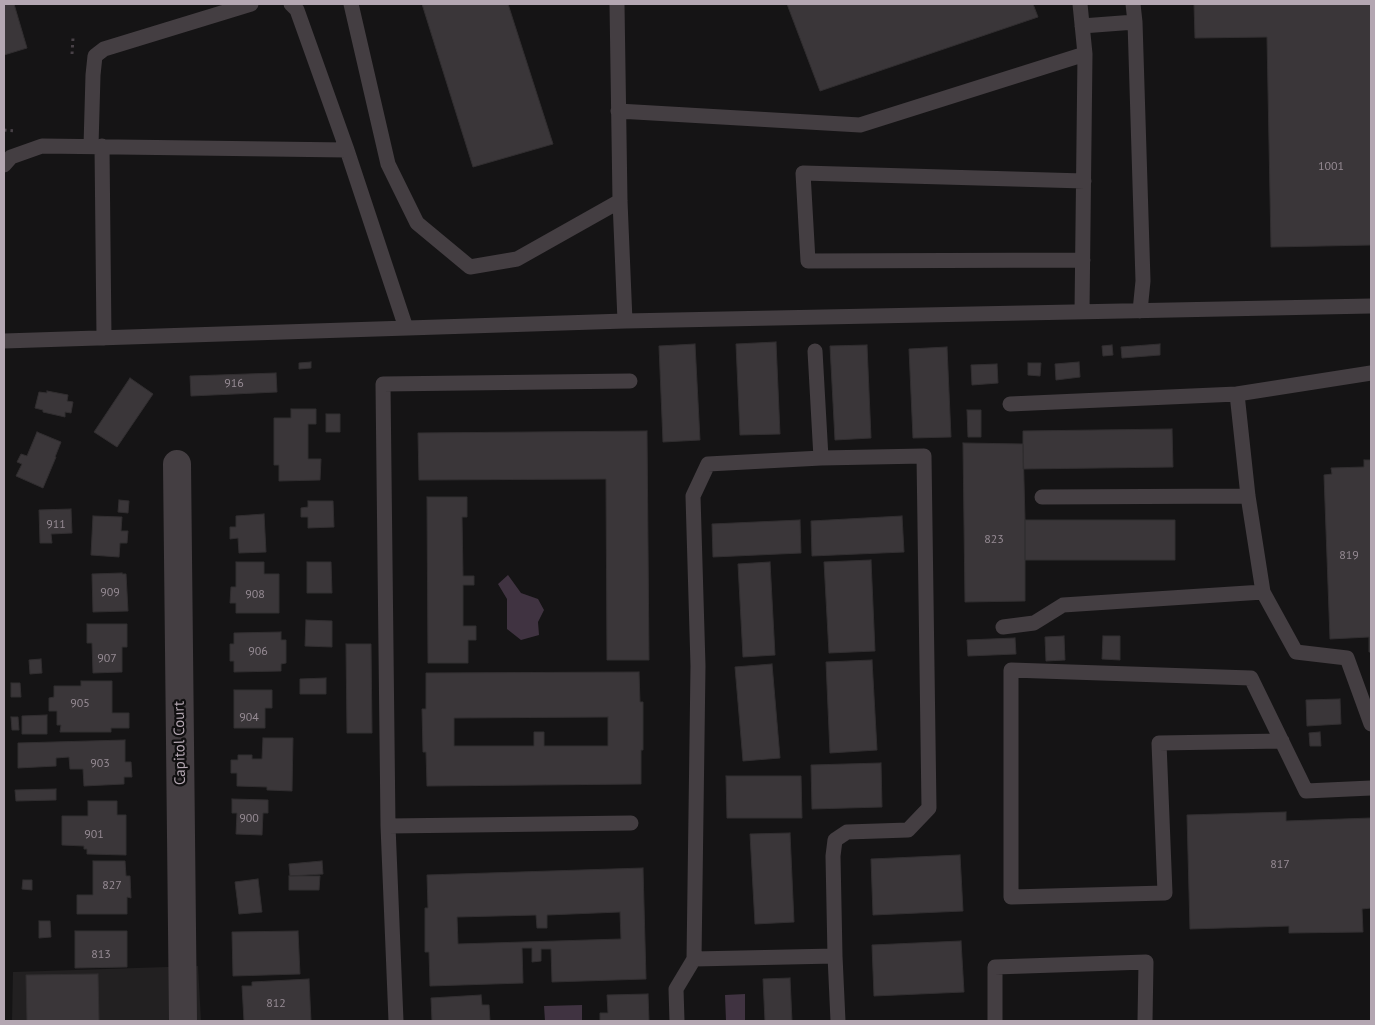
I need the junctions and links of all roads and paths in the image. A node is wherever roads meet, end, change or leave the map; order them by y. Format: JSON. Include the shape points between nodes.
{"nodes":[{"id":1,"x":251,"y":4,"type":"edge"},
{"id":2,"x":291,"y":4,"type":"edge"},
{"id":3,"x":351,"y":4,"type":"edge"},
{"id":4,"x":617,"y":4,"type":"edge"},
{"id":5,"x":1080,"y":4,"type":"edge"},
{"id":6,"x":1133,"y":4,"type":"edge"},
{"id":7,"x":1135,"y":22,"type":"junction"},
{"id":8,"x":1082,"y":26,"type":"junction"},
{"id":9,"x":73,"y":38,"type":"dead end"},
{"id":10,"x":1085,"y":54,"type":"junction"},
{"id":11,"x":72,"y":62,"type":"dead end"},
{"id":12,"x":618,"y":111,"type":"junction"},
{"id":13,"x":4,"y":130,"type":"edge"},
{"id":14,"x":23,"y":131,"type":"dead end"},
{"id":15,"x":96,"y":146,"type":"junction"},
{"id":16,"x":347,"y":150,"type":"junction"},
{"id":17,"x":6,"y":159,"type":"edge"},
{"id":18,"x":1084,"y":181,"type":"junction"},
{"id":19,"x":620,"y":201,"type":"junction"},
{"id":20,"x":1082,"y":260,"type":"junction"},
{"id":21,"x":1371,"y":306,"type":"edge"},
{"id":22,"x":1140,"y":311,"type":"junction"},
{"id":23,"x":1082,"y":312,"type":"junction"},
{"id":24,"x":625,"y":322,"type":"junction"},
{"id":25,"x":406,"y":328,"type":"junction"},
{"id":26,"x":104,"y":338,"type":"junction"},
{"id":27,"x":4,"y":341,"type":"edge"},
{"id":28,"x":815,"y":351,"type":"dead end"},
{"id":29,"x":1371,"y":373,"type":"edge"},
{"id":30,"x":630,"y":382,"type":"dead end"},
{"id":31,"x":1237,"y":394,"type":"junction"},
{"id":32,"x":1010,"y":404,"type":"dead end"},
{"id":33,"x":821,"y":458,"type":"junction"},
{"id":34,"x":177,"y":464,"type":"dead end"},
{"id":35,"x":1248,"y":496,"type":"junction"},
{"id":36,"x":1042,"y":497,"type":"dead end"},
{"id":37,"x":1263,"y":592,"type":"junction"},
{"id":38,"x":1002,"y":627,"type":"dead end"},
{"id":39,"x":1371,"y":724,"type":"edge"},
{"id":40,"x":1282,"y":741,"type":"junction"},
{"id":41,"x":1371,"y":788,"type":"edge"},
{"id":42,"x":631,"y":822,"type":"dead end"},
{"id":43,"x":388,"y":826,"type":"junction"},
{"id":44,"x":835,"y":956,"type":"junction"},
{"id":45,"x":694,"y":959,"type":"junction"},
{"id":46,"x":184,"y":1021,"type":"edge"},
{"id":47,"x":396,"y":1021,"type":"edge"},
{"id":48,"x":677,"y":1021,"type":"edge"},
{"id":49,"x":838,"y":1021,"type":"edge"},
{"id":50,"x":995,"y":1021,"type":"edge"},
{"id":51,"x":1146,"y":1021,"type":"edge"}],
"edges":[{"from":1,"to":15,"type":"lane","via":[[104,49],[95,56]]},
{"from":2,"to":16,"type":"lane","via":[[297,10]]},
{"from":3,"to":19,"type":"lane","via":[[388,164],[417,223],[470,268],[518,259]]},
{"from":4,"to":12,"type":"lane"},
{"from":5,"to":8,"type":"lane"},
{"from":6,"to":7,"type":"lane"},
{"from":7,"to":8,"type":"lane"},
{"from":7,"to":22,"type":"lane","via":[[1144,281]]},
{"from":8,"to":10,"type":"lane"},
{"from":9,"to":11,"type":"path"},
{"from":10,"to":12,"type":"lane","via":[[860,125]]},
{"from":10,"to":18,"type":"lane"},
{"from":12,"to":19,"type":"lane"},
{"from":13,"to":14,"type":"path"},
{"from":15,"to":16,"type":"lane"},
{"from":15,"to":17,"type":"lane","via":[[42,146]]},
{"from":15,"to":26,"type":"lane"},
{"from":16,"to":25,"type":"lane"},
{"from":18,"to":20,"type":"lane"},
{"from":18,"to":20,"type":"lane","via":[[803,173],[808,261]]},
{"from":19,"to":24,"type":"lane"},
{"from":20,"to":23,"type":"lane"},
{"from":21,"to":22,"type":"lane"},
{"from":22,"to":23,"type":"lane"},
{"from":23,"to":24,"type":"lane"},
{"from":24,"to":25,"type":"lane"},
{"from":25,"to":26,"type":"lane"},
{"from":26,"to":27,"type":"lane"},
{"from":28,"to":33,"type":"lane"},
{"from":29,"to":31,"type":"lane"},
{"from":30,"to":43,"type":"lane","via":[[383,384]]},
{"from":31,"to":32,"type":"lane"},
{"from":31,"to":35,"type":"lane"},
{"from":33,"to":44,"type":"lane","via":[[924,456],[929,808],[908,830],[847,832],[835,840]]},
{"from":33,"to":45,"type":"lane","via":[[708,464],[693,496],[698,666]]},
{"from":34,"to":46,"type":"street","name":"Capitol Court"},
{"from":35,"to":36,"type":"lane"},
{"from":35,"to":37,"type":"lane"},
{"from":37,"to":38,"type":"lane","via":[[1063,605],[1034,623]]},
{"from":37,"to":39,"type":"lane","via":[[1296,652],[1347,658]]},
{"from":40,"to":40,"type":"lane","via":[[1251,678],[1011,670],[1011,897],[1165,893],[1159,743]]},
{"from":40,"to":41,"type":"lane","via":[[1306,791]]},
{"from":42,"to":43,"type":"lane"},
{"from":43,"to":47,"type":"lane"},
{"from":44,"to":45,"type":"lane"},
{"from":44,"to":49,"type":"lane"},
{"from":45,"to":48,"type":"lane","via":[[676,989]]},
{"from":50,"to":51,"type":"lane","via":[[995,967],[1146,962]]}]}
